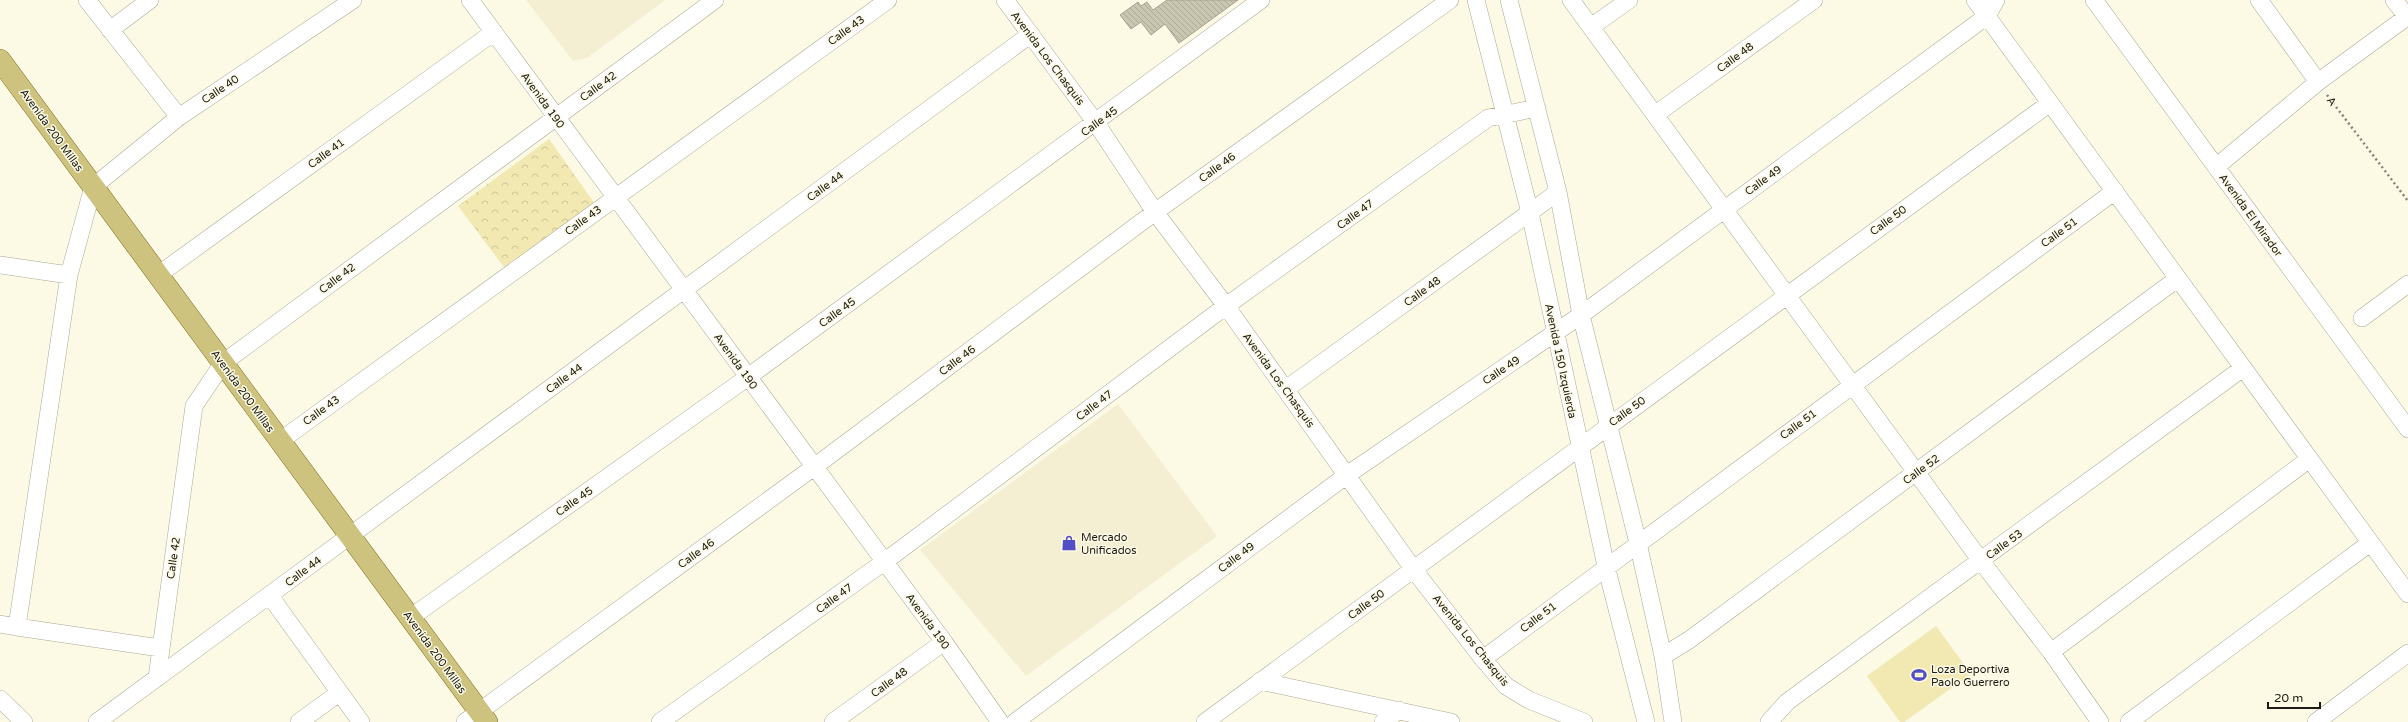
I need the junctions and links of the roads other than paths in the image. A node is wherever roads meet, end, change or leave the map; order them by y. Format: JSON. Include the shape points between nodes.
{"nodes":[{"id":1,"x":87,"y":0,"type":"edge"},
{"id":2,"x":150,"y":0,"type":"edge"},
{"id":3,"x":352,"y":0,"type":"edge"},
{"id":4,"x":470,"y":0,"type":"edge"},
{"id":5,"x":715,"y":0,"type":"edge"},
{"id":6,"x":888,"y":0,"type":"edge"},
{"id":7,"x":1005,"y":0,"type":"edge"},
{"id":8,"x":1261,"y":0,"type":"edge"},
{"id":9,"x":1450,"y":0,"type":"edge"},
{"id":10,"x":1476,"y":0,"type":"edge"},
{"id":11,"x":1509,"y":0,"type":"edge"},
{"id":12,"x":1571,"y":0,"type":"edge"},
{"id":13,"x":1629,"y":0,"type":"edge"},
{"id":14,"x":1814,"y":0,"type":"edge"},
{"id":15,"x":1975,"y":0,"type":"edge"},
{"id":16,"x":1996,"y":0,"type":"edge"},
{"id":17,"x":2259,"y":0,"type":"edge"},
{"id":18,"x":2394,"y":0,"type":"edge"},
{"id":19,"x":2096,"y":1,"type":"edge"},
{"id":20,"x":1987,"y":16,"type":"junction"},
{"id":21,"x":2408,"y":17,"type":"edge"},
{"id":22,"x":1591,"y":28,"type":"junction"},
{"id":23,"x":110,"y":30,"type":"junction"},
{"id":24,"x":494,"y":32,"type":"junction"},
{"id":25,"x":1031,"y":34,"type":"junction"},
{"id":26,"x":0,"y":60,"type":"edge"},
{"id":27,"x":2318,"y":82,"type":"junction"},
{"id":28,"x":2050,"y":103,"type":"junction"},
{"id":29,"x":1537,"y":108,"type":"junction"},
{"id":30,"x":1656,"y":114,"type":"junction"},
{"id":31,"x":1505,"y":115,"type":"junction"},
{"id":32,"x":555,"y":116,"type":"junction"},
{"id":33,"x":178,"y":117,"type":"junction"},
{"id":34,"x":1096,"y":123,"type":"junction"},
{"id":35,"x":2216,"y":167,"type":"junction"},
{"id":36,"x":93,"y":186,"type":"junction"},
{"id":37,"x":2115,"y":191,"type":"junction"},
{"id":38,"x":1558,"y":192,"type":"junction"},
{"id":39,"x":615,"y":197,"type":"junction"},
{"id":40,"x":1724,"y":208,"type":"junction"},
{"id":41,"x":1155,"y":212,"type":"junction"},
{"id":42,"x":1530,"y":213,"type":"junction"},
{"id":43,"x":0,"y":265,"type":"edge"},
{"id":44,"x":69,"y":275,"type":"junction"},
{"id":45,"x":158,"y":275,"type":"junction"},
{"id":46,"x":2177,"y":279,"type":"junction"},
{"id":47,"x":2408,"y":284,"type":"edge"},
{"id":48,"x":684,"y":290,"type":"junction"},
{"id":49,"x":1786,"y":294,"type":"junction"},
{"id":50,"x":1226,"y":306,"type":"junction"},
{"id":51,"x":1581,"y":315,"type":"junction"},
{"id":52,"x":2362,"y":318,"type":"dead end"},
{"id":53,"x":1555,"y":333,"type":"junction"},
{"id":54,"x":223,"y":363,"type":"junction"},
{"id":55,"x":2243,"y":368,"type":"junction"},
{"id":56,"x":748,"y":377,"type":"junction"},
{"id":57,"x":1852,"y":384,"type":"junction"},
{"id":58,"x":1286,"y":389,"type":"junction"},
{"id":59,"x":1609,"y":424,"type":"junction"},
{"id":60,"x":2408,"y":429,"type":"edge"},
{"id":61,"x":280,"y":440,"type":"junction"},
{"id":62,"x":1579,"y":446,"type":"junction"},
{"id":63,"x":2308,"y":460,"type":"junction"},
{"id":64,"x":814,"y":467,"type":"junction"},
{"id":65,"x":1916,"y":472,"type":"junction"},
{"id":66,"x":1347,"y":475,"type":"junction"},
{"id":67,"x":350,"y":536,"type":"junction"},
{"id":68,"x":1638,"y":542,"type":"junction"},
{"id":69,"x":2370,"y":543,"type":"junction"},
{"id":70,"x":1981,"y":561,"type":"junction"},
{"id":71,"x":884,"y":562,"type":"junction"},
{"id":72,"x":1606,"y":566,"type":"junction"},
{"id":73,"x":1414,"y":570,"type":"junction"},
{"id":74,"x":2408,"y":594,"type":"edge"},
{"id":75,"x":270,"y":596,"type":"junction"},
{"id":76,"x":410,"y":618,"type":"junction"},
{"id":77,"x":0,"y":624,"type":"edge"},
{"id":78,"x":17,"y":627,"type":"junction"},
{"id":79,"x":944,"y":642,"type":"junction"},
{"id":80,"x":160,"y":648,"type":"junction"},
{"id":81,"x":2051,"y":652,"type":"junction"},
{"id":82,"x":2408,"y":654,"type":"edge"},
{"id":83,"x":1663,"y":656,"type":"junction"},
{"id":84,"x":1483,"y":659,"type":"junction"},
{"id":85,"x":157,"y":678,"type":"junction"},
{"id":86,"x":1260,"y":680,"type":"junction"},
{"id":87,"x":339,"y":693,"type":"junction"},
{"id":88,"x":0,"y":699,"type":"edge"},
{"id":89,"x":1399,"y":710,"type":"junction"},
{"id":90,"x":477,"y":719,"type":"edge"},
{"id":91,"x":1576,"y":721,"type":"edge"},
{"id":92,"x":24,"y":722,"type":"edge"},
{"id":93,"x":97,"y":722,"type":"edge"},
{"id":94,"x":299,"y":722,"type":"edge"},
{"id":95,"x":361,"y":722,"type":"edge"},
{"id":96,"x":660,"y":722,"type":"edge"},
{"id":97,"x":833,"y":722,"type":"edge"},
{"id":98,"x":1000,"y":722,"type":"edge"},
{"id":99,"x":1014,"y":722,"type":"edge"},
{"id":100,"x":1205,"y":722,"type":"edge"},
{"id":101,"x":1383,"y":722,"type":"edge"},
{"id":102,"x":1451,"y":722,"type":"edge"},
{"id":103,"x":1646,"y":722,"type":"edge"},
{"id":104,"x":1673,"y":722,"type":"edge"},
{"id":105,"x":1769,"y":722,"type":"edge"},
{"id":106,"x":2100,"y":722,"type":"edge"},
{"id":107,"x":2129,"y":722,"type":"edge"},
{"id":108,"x":2316,"y":722,"type":"edge"}],
"edges":[{"from":1,"to":23,"type":"street"},
{"from":2,"to":23,"type":"street"},
{"from":3,"to":33,"type":"street","name":"Calle 40"},
{"from":4,"to":24,"type":"street","name":"Avenida 190"},
{"from":5,"to":32,"type":"street","name":"Calle 42"},
{"from":6,"to":39,"type":"street","name":"Calle 43"},
{"from":7,"to":25,"type":"street","name":"Avenida Los Chasquis"},
{"from":8,"to":34,"type":"street","name":"Calle 45"},
{"from":9,"to":41,"type":"street","name":"Calle 46"},
{"from":10,"to":31,"type":"street","name":"Avenida 150 Izquierda"},
{"from":11,"to":29,"type":"street"},
{"from":12,"to":22,"type":"street"},
{"from":13,"to":22,"type":"street"},
{"from":14,"to":30,"type":"street","name":"Calle 48"},
{"from":15,"to":20,"type":"street"},
{"from":16,"to":20,"type":"street"},
{"from":17,"to":27,"type":"street"},
{"from":18,"to":21,"type":"street"},
{"from":19,"to":35,"type":"street","name":"Avenida El Mirador"},
{"from":20,"to":28,"type":"street"},
{"from":20,"to":40,"type":"street","name":"Calle 49"},
{"from":21,"to":27,"type":"street"},
{"from":22,"to":30,"type":"street"},
{"from":23,"to":33,"type":"street"},
{"from":24,"to":32,"type":"street","name":"Avenida 190"},
{"from":24,"to":45,"type":"street","name":"Calle 41"},
{"from":25,"to":34,"type":"street","name":"Avenida Los Chasquis"},
{"from":25,"to":48,"type":"street","name":"Calle 44"},
{"from":26,"to":36,"type":"main road","name":"Avenida 200 Millas"},
{"from":27,"to":35,"type":"street"},
{"from":28,"to":37,"type":"street"},
{"from":28,"to":49,"type":"street","name":"Calle 50"},
{"from":29,"to":31,"type":"street","name":"Calle 47"},
{"from":29,"to":38,"type":"street"},
{"from":30,"to":40,"type":"street"},
{"from":31,"to":42,"type":"street","name":"Avenida 150 Izquierda"},
{"from":31,"to":50,"type":"street","name":"Calle 47","via":[[1488,118]]},
{"from":32,"to":39,"type":"street","name":"Avenida 190"},
{"from":32,"to":54,"type":"street","name":"Calle 42"},
{"from":33,"to":36,"type":"street","name":"Calle 40"},
{"from":34,"to":41,"type":"street","name":"Avenida Los Chasquis"},
{"from":34,"to":56,"type":"street","name":"Calle 45"},
{"from":35,"to":60,"type":"street","name":"Avenida El Mirador"},
{"from":36,"to":44,"type":"street"},
{"from":36,"to":45,"type":"main road","name":"Avenida 200 Millas"},
{"from":37,"to":46,"type":"street"},
{"from":37,"to":57,"type":"street","name":"Calle 51"},
{"from":38,"to":42,"type":"street","name":"Calle 48"},
{"from":38,"to":51,"type":"street"},
{"from":39,"to":48,"type":"street","name":"Avenida 190"},
{"from":39,"to":61,"type":"street","name":"Calle 43"},
{"from":40,"to":49,"type":"street"},
{"from":40,"to":51,"type":"street","name":"Calle 49"},
{"from":41,"to":50,"type":"street","name":"Avenida Los Chasquis"},
{"from":41,"to":64,"type":"street","name":"Calle 46"},
{"from":42,"to":53,"type":"street","name":"Avenida 150 Izquierda"},
{"from":42,"to":58,"type":"street","name":"Calle 48"},
{"from":43,"to":44,"type":"street"},
{"from":44,"to":78,"type":"street"},
{"from":45,"to":54,"type":"main road","name":"Avenida 200 Millas"},
{"from":46,"to":55,"type":"street"},
{"from":46,"to":65,"type":"street","name":"Calle 52"},
{"from":47,"to":52,"type":"street"},
{"from":48,"to":56,"type":"street","name":"Avenida 190"},
{"from":48,"to":67,"type":"street","name":"Calle 44"},
{"from":49,"to":57,"type":"street"},
{"from":49,"to":59,"type":"street","name":"Calle 50"},
{"from":50,"to":58,"type":"street","name":"Avenida Los Chasquis"},
{"from":50,"to":71,"type":"street","name":"Calle 47"},
{"from":51,"to":53,"type":"street","name":"Calle 49"},
{"from":51,"to":59,"type":"street"},
{"from":53,"to":62,"type":"street","name":"Avenida 150 Izquierda"},
{"from":53,"to":66,"type":"street","name":"Calle 49"},
{"from":54,"to":61,"type":"main road","name":"Avenida 200 Millas"},
{"from":54,"to":80,"type":"street","name":"Calle 42","via":[[194,406]]},
{"from":55,"to":63,"type":"street"},
{"from":55,"to":70,"type":"street","name":"Calle 53"},
{"from":56,"to":64,"type":"street","name":"Avenida 190"},
{"from":56,"to":76,"type":"street","name":"Calle 45"},
{"from":57,"to":65,"type":"street"},
{"from":57,"to":68,"type":"street","name":"Calle 51"},
{"from":58,"to":66,"type":"street","name":"Avenida Los Chasquis"},
{"from":59,"to":62,"type":"street","name":"Calle 50"},
{"from":59,"to":68,"type":"street"},
{"from":61,"to":67,"type":"main road","name":"Avenida 200 Millas"},
{"from":62,"to":72,"type":"street","name":"Avenida 150 Izquierda"},
{"from":62,"to":73,"type":"street","name":"Calle 50"},
{"from":63,"to":69,"type":"street"},
{"from":63,"to":81,"type":"street"},
{"from":64,"to":71,"type":"street","name":"Avenida 190"},
{"from":64,"to":90,"type":"street","name":"Calle 46"},
{"from":65,"to":70,"type":"street"},
{"from":65,"to":83,"type":"street","name":"Calle 52","via":[[1689,640]]},
{"from":66,"to":73,"type":"street","name":"Avenida Los Chasquis"},
{"from":66,"to":99,"type":"street","name":"Calle 49"},
{"from":67,"to":75,"type":"street","name":"Calle 44"},
{"from":67,"to":76,"type":"main road","name":"Avenida 200 Millas"},
{"from":68,"to":72,"type":"street","name":"Calle 51"},
{"from":68,"to":83,"type":"street"},
{"from":69,"to":74,"type":"street"},
{"from":69,"to":107,"type":"street"},
{"from":70,"to":81,"type":"street"},
{"from":70,"to":105,"type":"street","name":"Calle 53","via":[[1787,702]]},
{"from":71,"to":79,"type":"street","name":"Avenida 190"},
{"from":71,"to":96,"type":"street","name":"Calle 47"},
{"from":72,"to":84,"type":"street","name":"Calle 51"},
{"from":72,"to":103,"type":"street","name":"Avenida 150 Izquierda"},
{"from":73,"to":84,"type":"street","name":"Avenida Los Chasquis"},
{"from":73,"to":86,"type":"street","name":"Calle 50"},
{"from":75,"to":85,"type":"street","name":"Calle 44"},
{"from":75,"to":87,"type":"street"},
{"from":76,"to":90,"type":"main road","name":"Avenida 200 Millas"},
{"from":77,"to":78,"type":"street"},
{"from":78,"to":80,"type":"street"},
{"from":79,"to":97,"type":"street","name":"Calle 48"},
{"from":79,"to":98,"type":"street","name":"Avenida 190"},
{"from":80,"to":85,"type":"street","name":"Calle 42"},
{"from":81,"to":106,"type":"street"},
{"from":82,"to":108,"type":"street"},
{"from":83,"to":104,"type":"street"},
{"from":84,"to":91,"type":"street","name":"Avenida Los Chasquis","via":[[1506,686],[1529,700]]},
{"from":85,"to":93,"type":"street","name":"Calle 44"},
{"from":86,"to":89,"type":"street"},
{"from":86,"to":100,"type":"street","name":"Calle 50"},
{"from":87,"to":94,"type":"street"},
{"from":87,"to":95,"type":"street"},
{"from":88,"to":92,"type":"street"},
{"from":89,"to":101,"type":"street"},
{"from":89,"to":102,"type":"street"}]}
